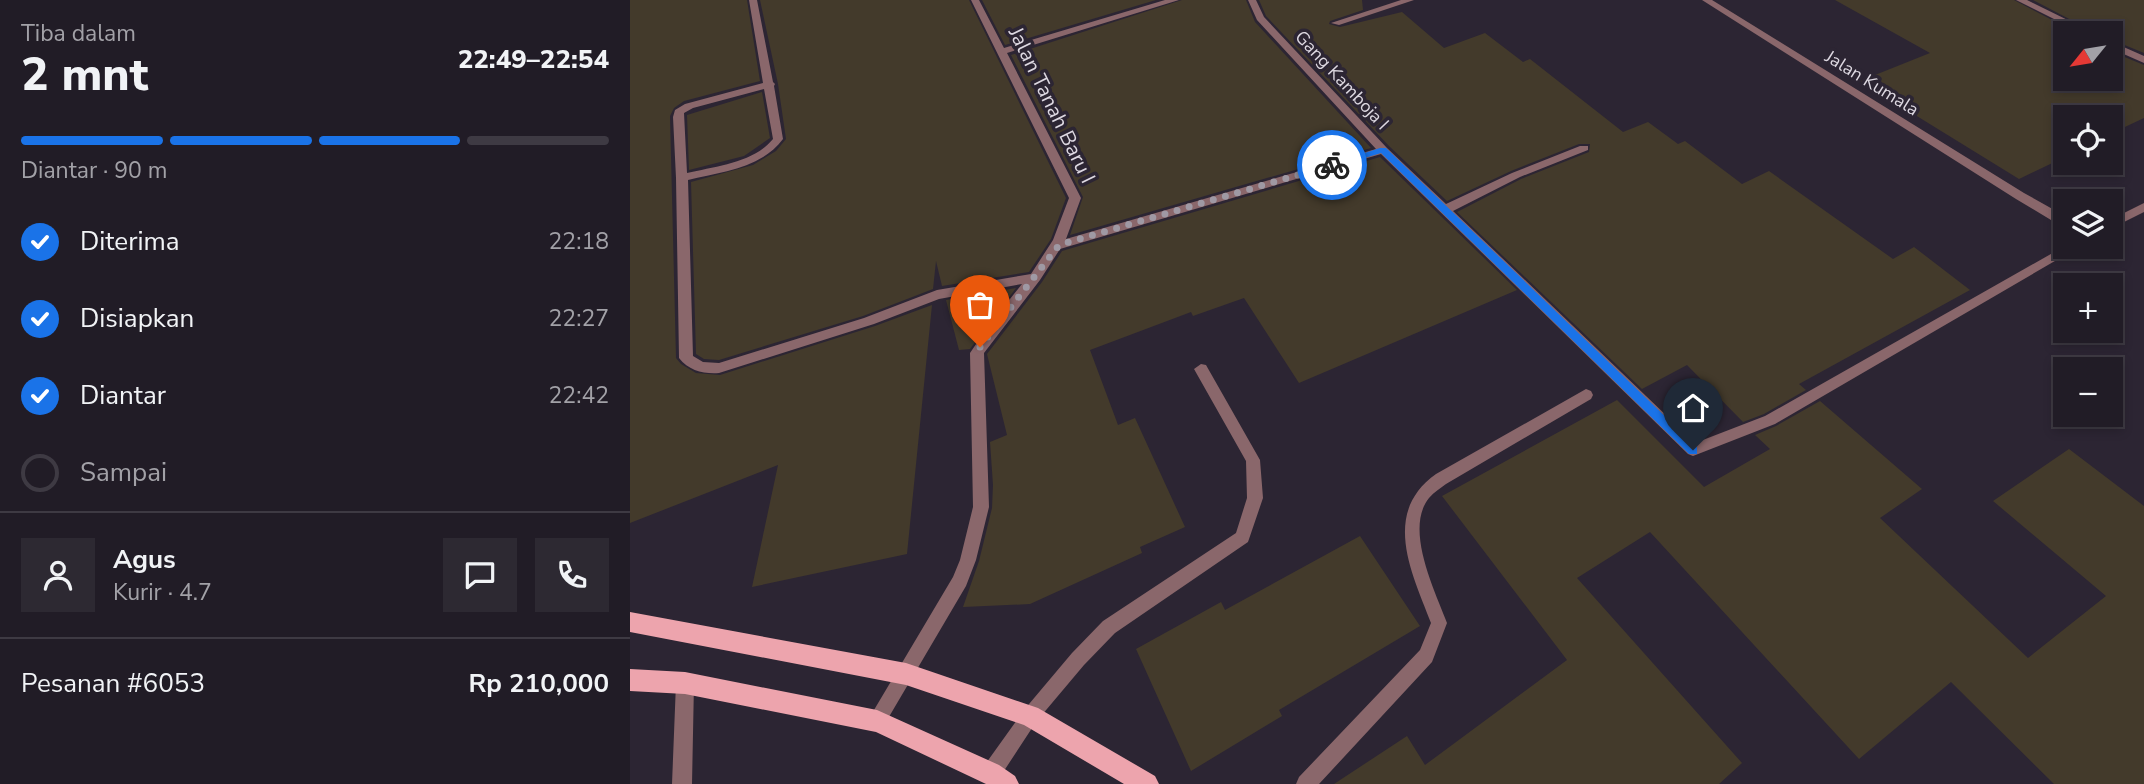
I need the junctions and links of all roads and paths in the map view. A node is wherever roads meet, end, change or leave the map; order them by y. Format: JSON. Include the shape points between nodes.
{"nodes":[{"id":1,"x":753,"y":0,"type":"edge"},
{"id":2,"x":975,"y":0,"type":"edge"},
{"id":3,"x":1175,"y":0,"type":"edge"},
{"id":4,"x":1252,"y":0,"type":"edge"},
{"id":5,"x":1409,"y":0,"type":"edge"},
{"id":6,"x":1706,"y":0,"type":"edge"},
{"id":7,"x":2020,"y":0,"type":"edge"},
{"id":8,"x":2064,"y":21,"type":"edge"},
{"id":9,"x":1336,"y":23,"type":"dead end"},
{"id":10,"x":2123,"y":50,"type":"edge"},
{"id":11,"x":1003,"y":51,"type":"junction"},
{"id":12,"x":2144,"y":60,"type":"edge"},
{"id":13,"x":770,"y":84,"type":"junction"},
{"id":14,"x":1584,"y":148,"type":"dead end"},
{"id":15,"x":1383,"y":150,"type":"junction"},
{"id":16,"x":682,"y":178,"type":"junction"},
{"id":17,"x":2144,"y":207,"type":"edge"},
{"id":18,"x":1444,"y":210,"type":"junction"},
{"id":19,"x":2053,"y":216,"type":"edge"},
{"id":20,"x":2123,"y":218,"type":"edge"},
{"id":21,"x":1059,"y":245,"type":"junction"},
{"id":22,"x":2053,"y":259,"type":"edge"},
{"id":23,"x":1033,"y":278,"type":"junction"},
{"id":24,"x":1201,"y":369,"type":"dead end"},
{"id":25,"x":1586,"y":395,"type":"dead end"},
{"id":26,"x":630,"y":622,"type":"edge"},
{"id":27,"x":906,"y":674,"type":"junction"},
{"id":28,"x":630,"y":680,"type":"edge"},
{"id":29,"x":685,"y":683,"type":"junction"},
{"id":30,"x":1030,"y":716,"type":"junction"},
{"id":31,"x":877,"y":721,"type":"junction"},
{"id":32,"x":999,"y":778,"type":"edge"},
{"id":33,"x":682,"y":784,"type":"edge"},
{"id":34,"x":1147,"y":784,"type":"edge"},
{"id":35,"x":1306,"y":784,"type":"edge"}],
"edges":[{"from":1,"to":13,"type":"street"},
{"from":2,"to":11,"type":"street","name":"Jalan Tanah Baru I"},
{"from":3,"to":11,"type":"street"},
{"from":4,"to":15,"type":"street","name":"Gang Kamboja I","via":[[1260,18]]},
{"from":5,"to":9,"type":"street"},
{"from":6,"to":19,"type":"street","name":"Jalan Kumala"},
{"from":7,"to":8,"type":"street"},
{"from":10,"to":12,"type":"street"},
{"from":11,"to":21,"type":"street","name":"Jalan Tanah Baru I","via":[[1074,193]]},
{"from":13,"to":16,"type":"street","via":[[696,103],[679,112]]},
{"from":13,"to":16,"type":"street","via":[[778,139],[774,146],[752,159]]},
{"from":14,"to":18,"type":"street"},
{"from":15,"to":18,"type":"street","name":"Gang Kamboja I"},
{"from":15,"to":21,"type":"street","name":"Gang Kamboja I"},
{"from":16,"to":23,"type":"street","via":[[687,358],[706,369],[869,321],[937,295]]},
{"from":17,"to":20,"type":"street"},
{"from":18,"to":22,"type":"street","name":"Gang Kamboja I","via":[[1693,450],[1770,420]]},
{"from":21,"to":23,"type":"street","name":"Jalan Tanah Baru I"},
{"from":23,"to":27,"type":"street","name":"Jalan Tanah Baru I","via":[[977,354],[981,507],[960,581]]},
{"from":24,"to":30,"type":"street","via":[[1253,460],[1255,498],[1242,537],[1109,627]]},
{"from":25,"to":35,"type":"street","via":[[1441,479],[1421,496],[1412,520],[1417,561],[1439,623],[1426,656]]},
{"from":26,"to":27,"type":"main road"},
{"from":27,"to":30,"type":"main road"},
{"from":27,"to":31,"type":"street","name":"Jalan Tanah Baru I"},
{"from":28,"to":29,"type":"main road"},
{"from":29,"to":31,"type":"main road"},
{"from":29,"to":33,"type":"street"},
{"from":30,"to":32,"type":"street"},
{"from":30,"to":34,"type":"main road"},
{"from":31,"to":32,"type":"main road"}]}
